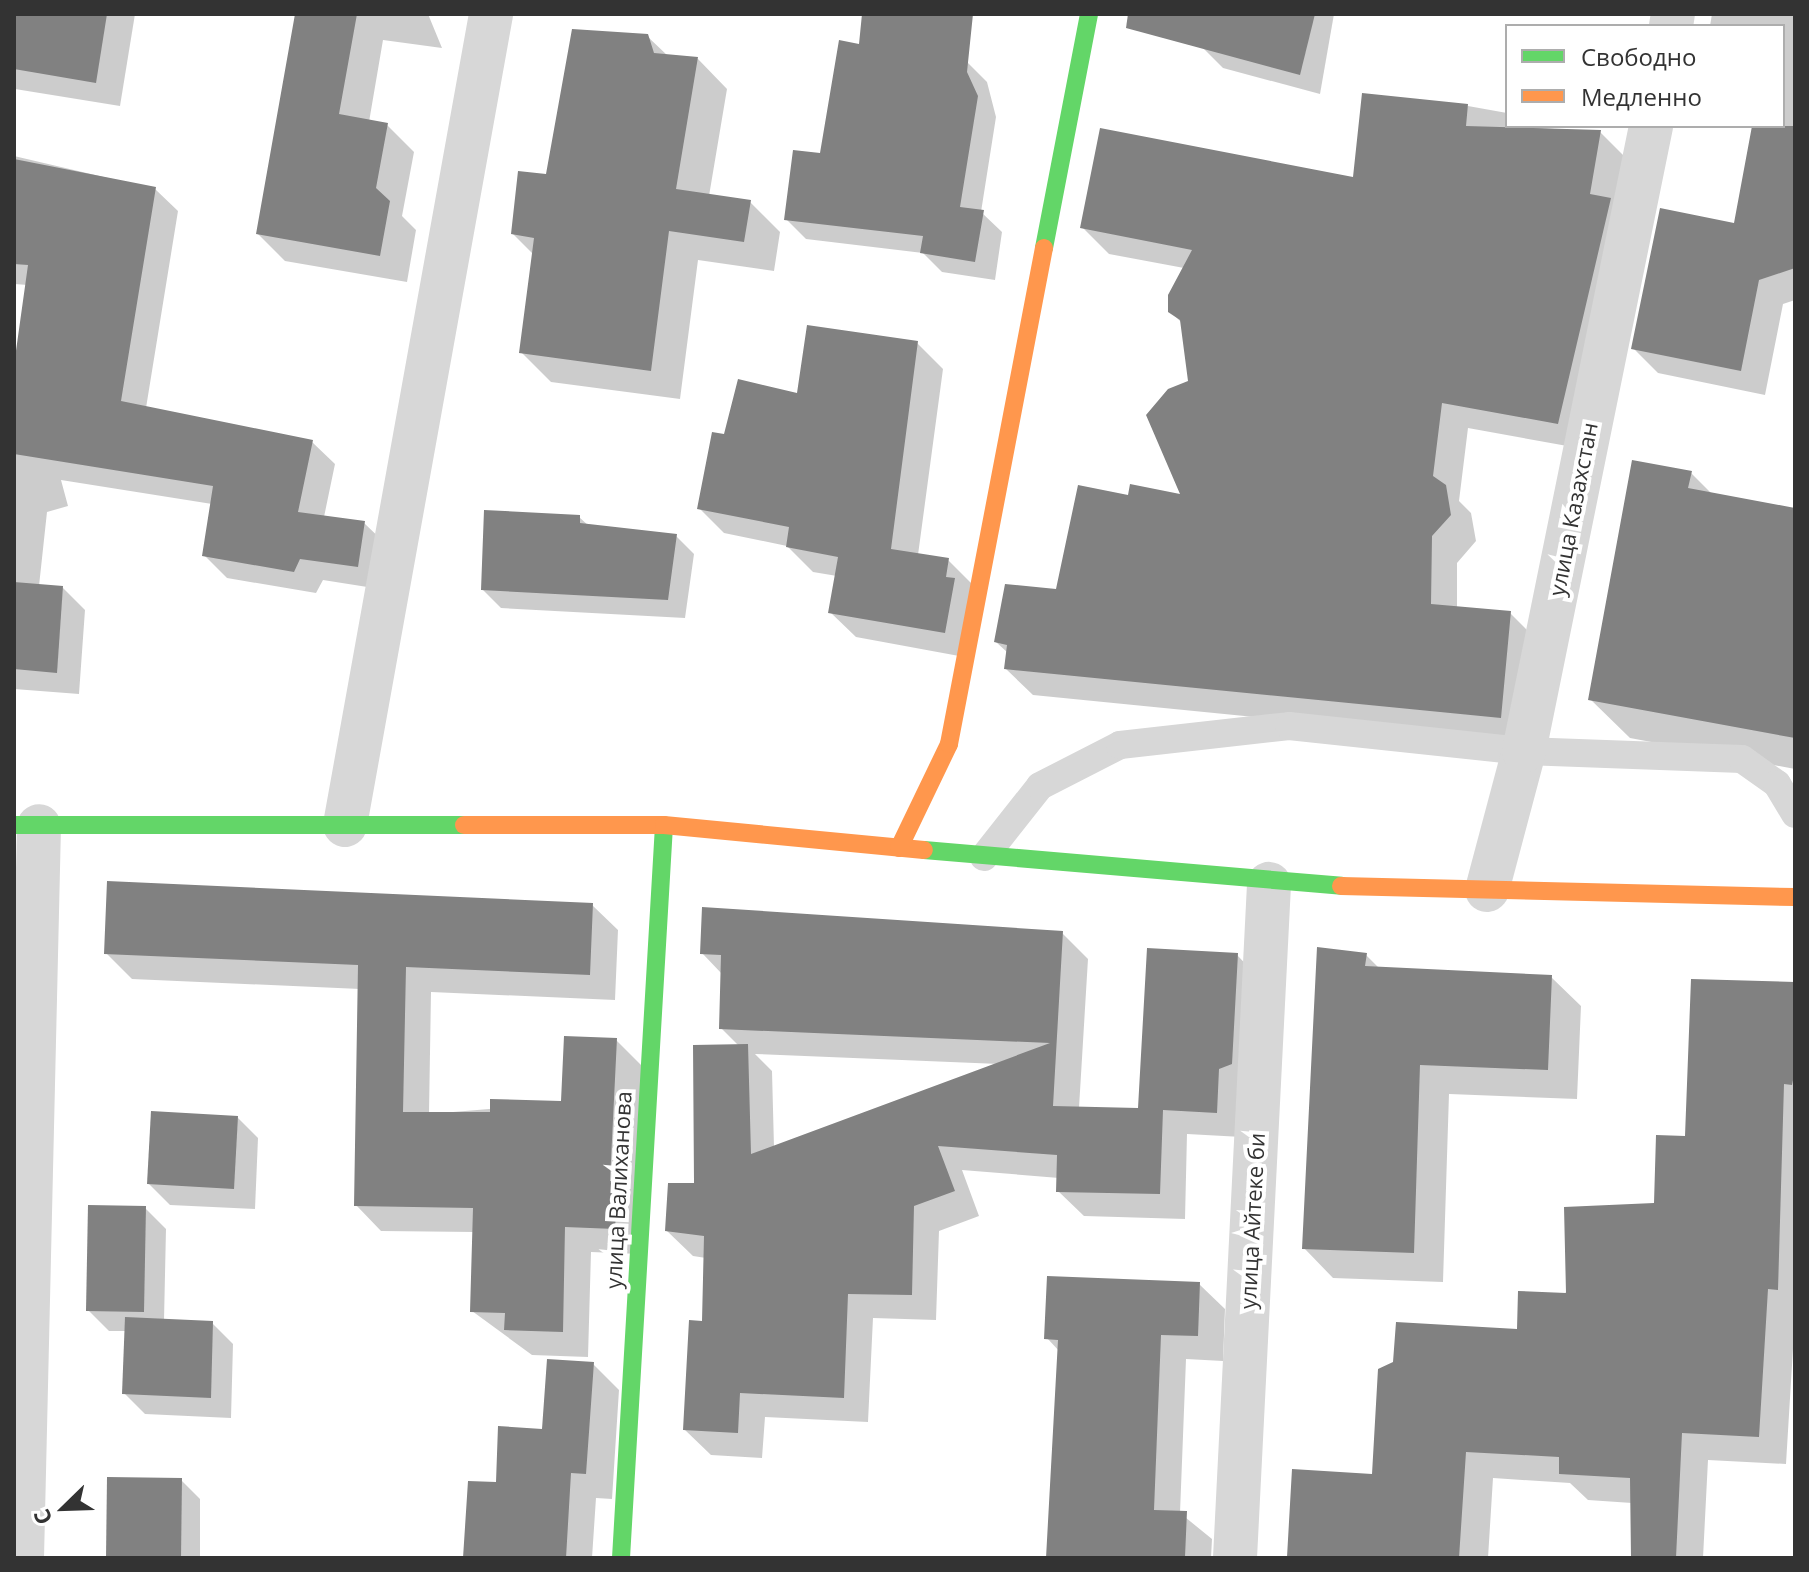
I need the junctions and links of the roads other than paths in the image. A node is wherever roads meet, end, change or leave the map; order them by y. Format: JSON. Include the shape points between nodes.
{"nodes":[{"id":1,"x":491,"y":14,"type":"edge"},
{"id":2,"x":1089,"y":14,"type":"edge"},
{"id":3,"x":1651,"y":128,"type":"edge"},
{"id":4,"x":1524,"y":751,"type":"junction"},
{"id":5,"x":1795,"y":814,"type":"edge"},
{"id":6,"x":26,"y":825,"type":"edge"},
{"id":7,"x":345,"y":825,"type":"junction"},
{"id":8,"x":664,"y":825,"type":"junction"},
{"id":9,"x":899,"y":848,"type":"junction"},
{"id":10,"x":984,"y":857,"type":"junction"},
{"id":11,"x":1269,"y":884,"type":"junction"},
{"id":12,"x":1487,"y":890,"type":"junction"},
{"id":13,"x":1795,"y":897,"type":"edge"},
{"id":14,"x":22,"y":1558,"type":"edge"},
{"id":15,"x":621,"y":1558,"type":"edge"},
{"id":16,"x":1235,"y":1558,"type":"edge"}],
"edges":[{"from":1,"to":7,"type":"street"},
{"from":2,"to":9,"type":"street","via":[[949,744]]},
{"from":3,"to":4,"type":"street","name":"улица Казахстан"},
{"from":4,"to":5,"type":"lane","via":[[1742,759],[1777,784]]},
{"from":4,"to":10,"type":"lane","via":[[1289,726],[1120,745],[1040,786]]},
{"from":4,"to":12,"type":"street","name":"улица Казахстан"},
{"from":6,"to":7,"type":"street"},
{"from":6,"to":14,"type":"street"},
{"from":7,"to":8,"type":"street"},
{"from":8,"to":9,"type":"street"},
{"from":8,"to":15,"type":"street","name":"улица Валиханова"},
{"from":9,"to":10,"type":"street"},
{"from":10,"to":11,"type":"street"},
{"from":11,"to":12,"type":"street"},
{"from":11,"to":16,"type":"street","name":"улица Айтеке би"},
{"from":12,"to":13,"type":"street"}]}
